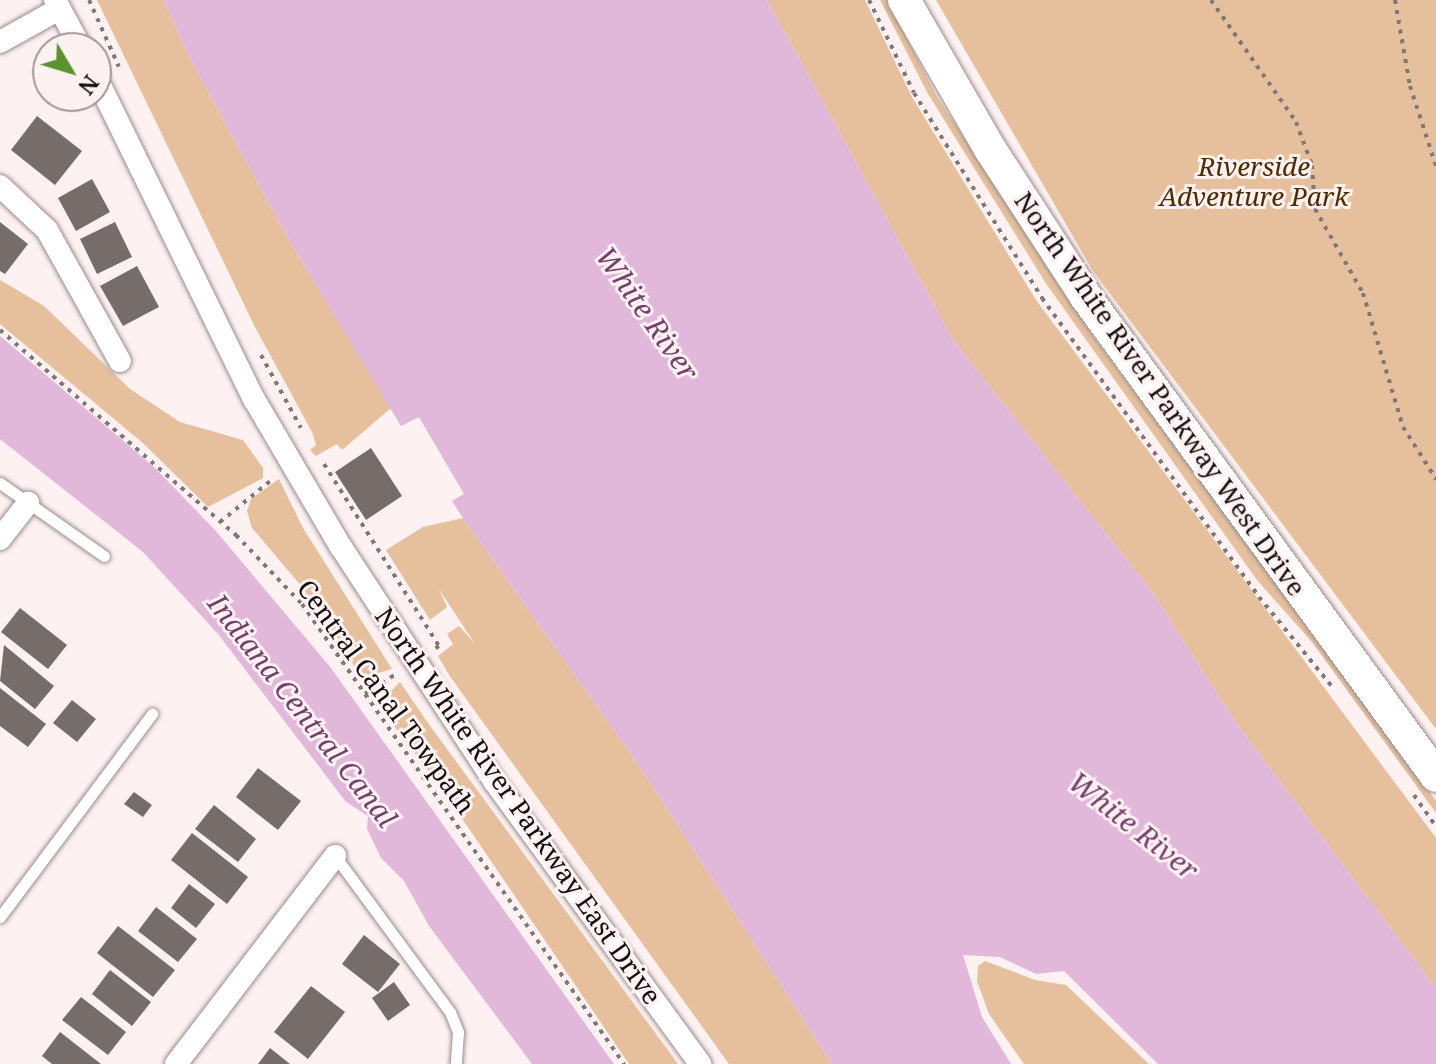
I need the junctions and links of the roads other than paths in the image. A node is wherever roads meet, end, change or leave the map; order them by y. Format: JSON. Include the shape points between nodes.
{"nodes":[{"id":1,"x":904,"y":0,"type":"edge"},
{"id":2,"x":57,"y":4,"type":"edge"},
{"id":3,"x":72,"y":32,"type":"edge"},
{"id":4,"x":0,"y":42,"type":"edge"},
{"id":5,"x":112,"y":110,"type":"edge"},
{"id":6,"x":0,"y":186,"type":"edge"},
{"id":7,"x":120,"y":361,"type":"dead end"},
{"id":8,"x":0,"y":483,"type":"edge"},
{"id":9,"x":28,"y":503,"type":"junction"},
{"id":10,"x":0,"y":539,"type":"edge"},
{"id":11,"x":104,"y":556,"type":"dead end"},
{"id":12,"x":152,"y":714,"type":"dead end"},
{"id":13,"x":1436,"y":776,"type":"edge"},
{"id":14,"x":335,"y":856,"type":"joint"},
{"id":15,"x":0,"y":917,"type":"edge"},
{"id":16,"x":176,"y":1064,"type":"edge"},
{"id":17,"x":456,"y":1064,"type":"edge"},
{"id":18,"x":700,"y":1064,"type":"edge"}],
"edges":[{"from":1,"to":13,"type":"street","name":"North White River Parkway West Drive","via":[[983,138],[1093,308]]},
{"from":2,"to":3,"type":"street"},
{"from":2,"to":4,"type":"street"},
{"from":5,"to":18,"type":"street","name":"North White River Parkway East Drive","via":[[254,399],[341,547],[494,781]]},
{"from":6,"to":7,"type":"street","via":[[47,230]]},
{"from":8,"to":9,"type":"lane"},
{"from":9,"to":10,"type":"street"},
{"from":9,"to":11,"type":"lane"},
{"from":12,"to":15,"type":"lane"},
{"from":14,"to":16,"type":"street"},
{"from":14,"to":17,"type":"lane","via":[[450,1012],[458,1032]]}]}
